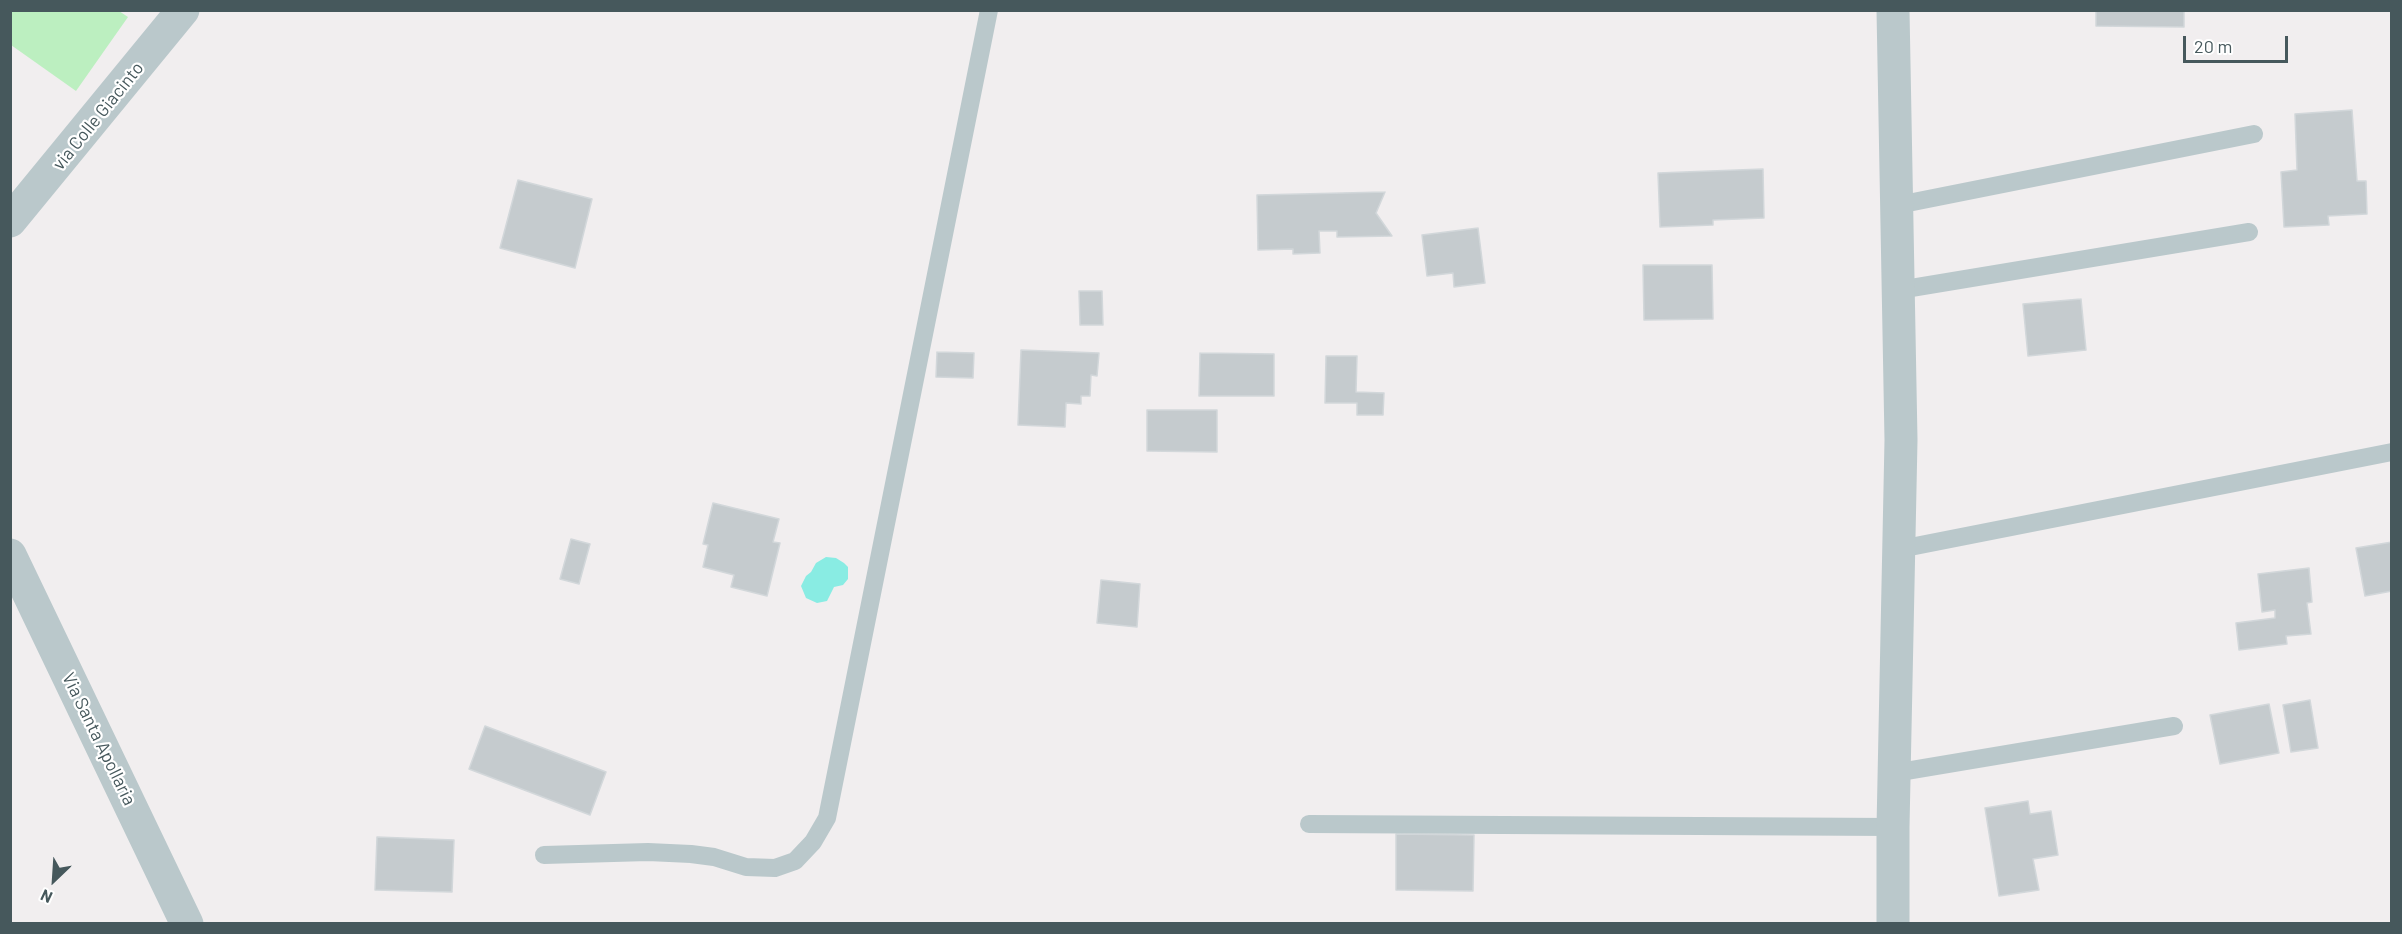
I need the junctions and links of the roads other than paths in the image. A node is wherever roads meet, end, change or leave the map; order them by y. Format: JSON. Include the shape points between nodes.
{"nodes":[{"id":1,"x":183,"y":10,"type":"edge"},
{"id":2,"x":989,"y":10,"type":"edge"},
{"id":3,"x":1893,"y":10,"type":"edge"},
{"id":4,"x":2254,"y":134,"type":"dead end"},
{"id":5,"x":1898,"y":205,"type":"junction"},
{"id":6,"x":10,"y":221,"type":"edge"},
{"id":7,"x":2249,"y":232,"type":"dead end"},
{"id":8,"x":1899,"y":290,"type":"junction"},
{"id":9,"x":2391,"y":452,"type":"edge"},
{"id":10,"x":1900,"y":549,"type":"junction"},
{"id":11,"x":10,"y":555,"type":"edge"},
{"id":12,"x":2174,"y":726,"type":"dead end"},
{"id":13,"x":1894,"y":773,"type":"junction"},
{"id":14,"x":1309,"y":824,"type":"dead end"},
{"id":15,"x":1893,"y":827,"type":"junction"},
{"id":16,"x":544,"y":855,"type":"dead end"},
{"id":17,"x":187,"y":924,"type":"edge"},
{"id":18,"x":1893,"y":924,"type":"edge"}],
"edges":[{"from":1,"to":6,"type":"street","name":"via Colle Giacinto"},
{"from":2,"to":16,"type":"lane","via":[[827,818],[813,842],[795,861],[775,868],[746,867],[691,854]]},
{"from":3,"to":5,"type":"street"},
{"from":4,"to":5,"type":"lane"},
{"from":5,"to":8,"type":"street"},
{"from":7,"to":8,"type":"lane"},
{"from":8,"to":10,"type":"street"},
{"from":9,"to":10,"type":"lane"},
{"from":10,"to":13,"type":"street"},
{"from":11,"to":17,"type":"street","name":"Via Santa Apollaria"},
{"from":12,"to":13,"type":"lane"},
{"from":13,"to":15,"type":"street"},
{"from":14,"to":15,"type":"lane"},
{"from":15,"to":18,"type":"street"}]}
